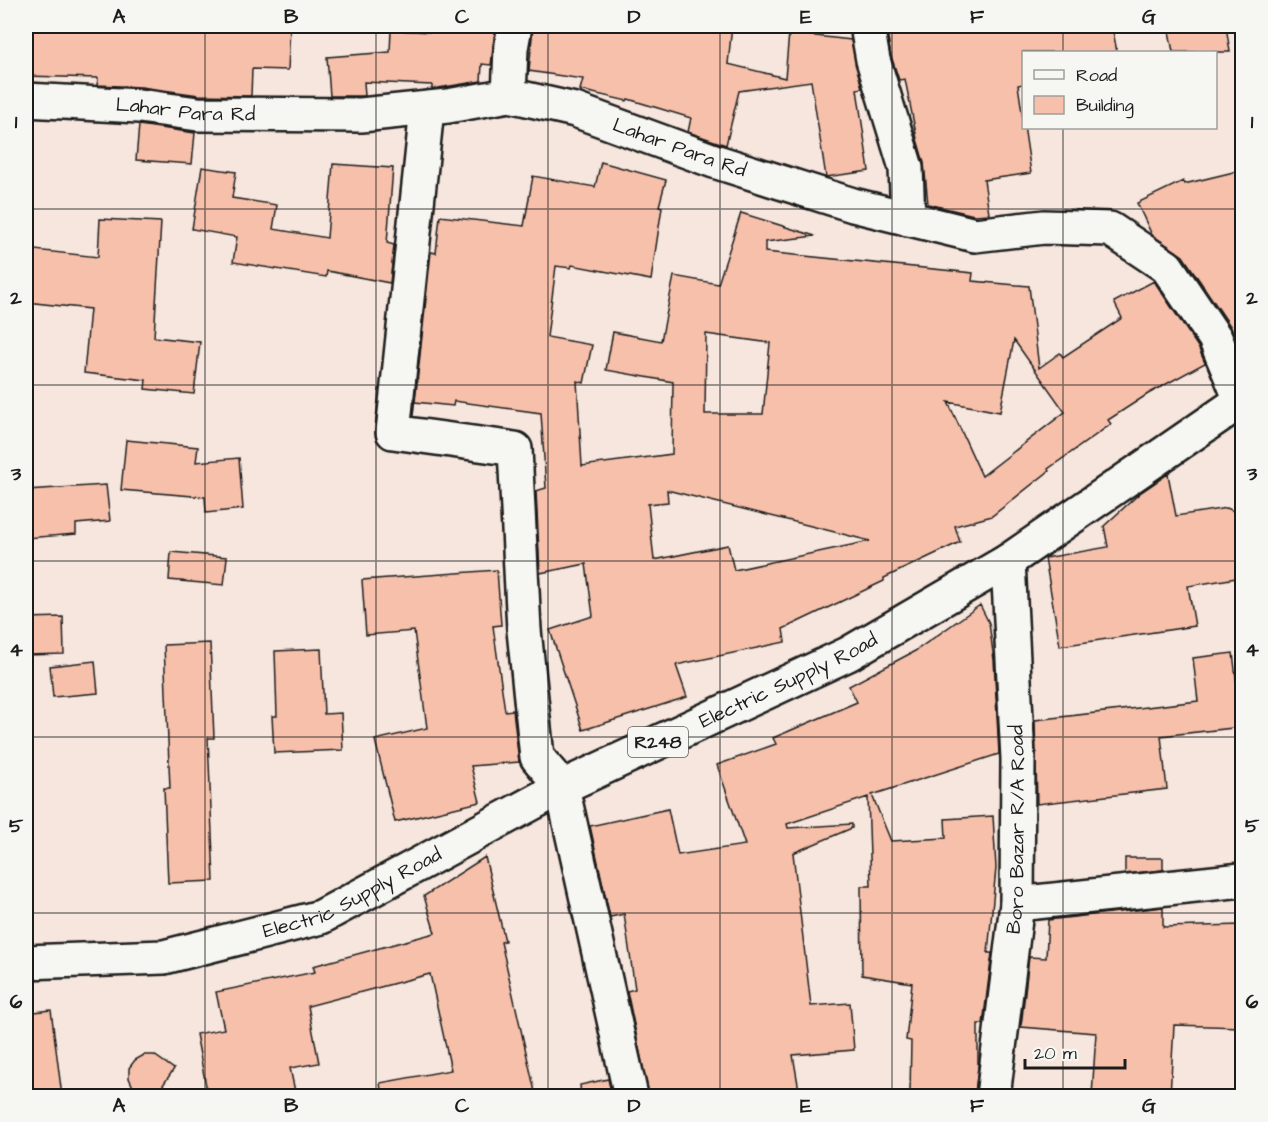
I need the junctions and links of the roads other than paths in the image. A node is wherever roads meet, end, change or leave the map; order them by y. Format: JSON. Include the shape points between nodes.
{"nodes":[{"id":1,"x":515,"y":26,"type":"edge"},
{"id":2,"x":867,"y":26,"type":"edge"},
{"id":3,"x":509,"y":94,"type":"junction"},
{"id":4,"x":26,"y":100,"type":"edge"},
{"id":5,"x":427,"y":109,"type":"junction"},
{"id":6,"x":908,"y":219,"type":"junction"},
{"id":7,"x":1242,"y":400,"type":"edge"},
{"id":8,"x":1008,"y":561,"type":"junction"},
{"id":9,"x":562,"y":787,"type":"junction"},
{"id":10,"x":1242,"y":880,"type":"edge"},
{"id":11,"x":1017,"y":904,"type":"junction"},
{"id":12,"x":26,"y":962,"type":"edge"},
{"id":13,"x":631,"y":1096,"type":"edge"},
{"id":14,"x":993,"y":1096,"type":"edge"}],
"edges":[{"from":1,"to":3,"type":"street"},
{"from":2,"to":6,"type":"street","via":[[873,60],[906,168]]},
{"from":3,"to":5,"type":"street","name":"Lahar Para Rd"},
{"from":3,"to":6,"type":"street","name":"Lahar Para Rd","via":[[575,110],[714,161]]},
{"from":4,"to":5,"type":"street","name":"Lahar Para Rd","via":[[139,106],[198,114],[361,115]]},
{"from":5,"to":9,"type":"street","via":[[393,432],[515,449],[524,630],[537,757]]},
{"from":6,"to":7,"type":"street","name":"Lahar Para Rd","via":[[975,235],[1044,227],[1110,229],[1167,267],[1215,338]]},
{"from":7,"to":8,"type":"street","name":"Electric Supply Road","number":"R248"},
{"from":8,"to":9,"type":"street","name":"Electric Supply Road","number":"R248","via":[[848,654]]},
{"from":8,"to":11,"type":"street","name":"Boro Bazar R/A Road","via":[[1018,759]]},
{"from":9,"to":12,"type":"street","name":"Electric Supply Road","number":"R248","via":[[321,917],[164,957]]},
{"from":9,"to":13,"type":"street"},
{"from":10,"to":11,"type":"street"},
{"from":11,"to":14,"type":"street","name":"Boro Bazar R/A Road"}]}
